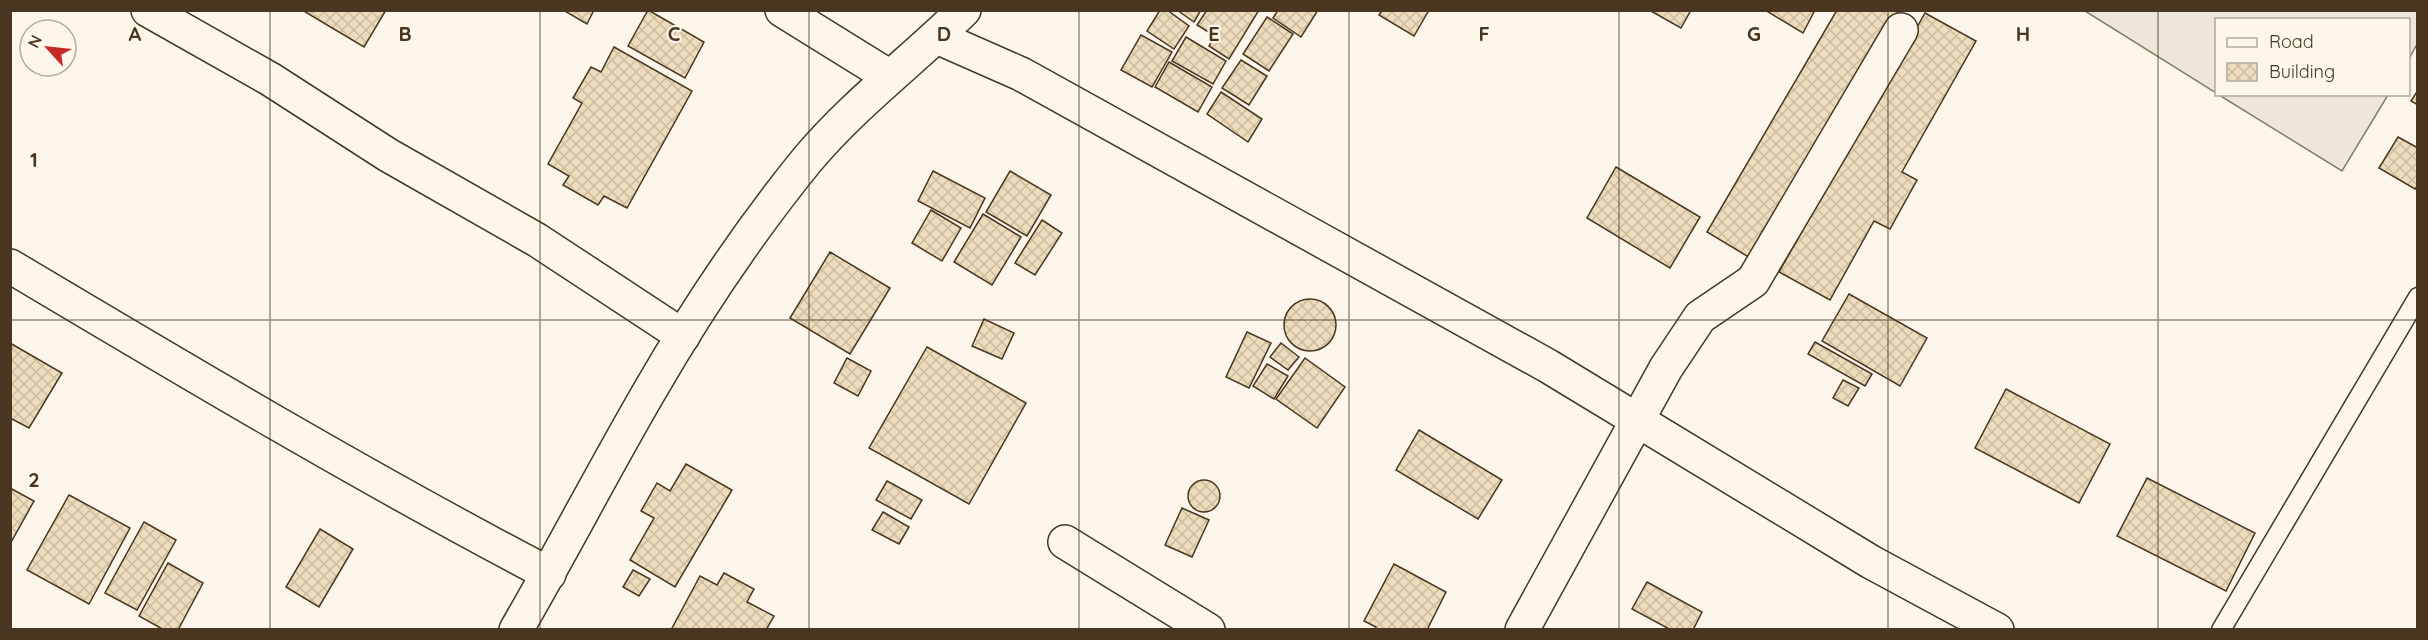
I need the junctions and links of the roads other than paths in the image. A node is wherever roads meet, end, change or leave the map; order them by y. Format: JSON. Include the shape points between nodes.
{"nodes":[{"id":1,"x":148,"y":10,"type":"edge"},
{"id":2,"x":782,"y":10,"type":"edge"},
{"id":3,"x":964,"y":10,"type":"edge"},
{"id":4,"x":1900,"y":30,"type":"dead end"},
{"id":5,"x":937,"y":37,"type":"junction"},
{"id":6,"x":890,"y":76,"type":"junction"},
{"id":7,"x":10,"y":266,"type":"edge"},
{"id":8,"x":2418,"y":297,"type":"edge"},
{"id":9,"x":683,"y":336,"type":"junction"},
{"id":10,"x":1636,"y":421,"type":"junction"},
{"id":11,"x":1065,"y":542,"type":"dead end"},
{"id":12,"x":549,"y":574,"type":"junction"},
{"id":13,"x":516,"y":630,"type":"edge"},
{"id":14,"x":1208,"y":630,"type":"edge"},
{"id":15,"x":1522,"y":630,"type":"edge"},
{"id":16,"x":1997,"y":630,"type":"edge"},
{"id":17,"x":2221,"y":630,"type":"edge"}],
"edges":[{"from":1,"to":9,"type":"street","via":[[537,240]]},
{"from":2,"to":6,"type":"street"},
{"from":3,"to":5,"type":"street"},
{"from":4,"to":10,"type":"street","via":[[1753,280],[1700,317]]},
{"from":5,"to":6,"type":"street"},
{"from":5,"to":10,"type":"street","via":[[1021,74],[1548,366]]},
{"from":6,"to":9,"type":"street","via":[[808,160]]},
{"from":7,"to":12,"type":"street","via":[[447,520]]},
{"from":8,"to":17,"type":"lane"},
{"from":9,"to":12,"type":"street"},
{"from":10,"to":15,"type":"street"},
{"from":10,"to":16,"type":"street","via":[[1871,562]]},
{"from":11,"to":14,"type":"street"},
{"from":12,"to":13,"type":"street"}]}
